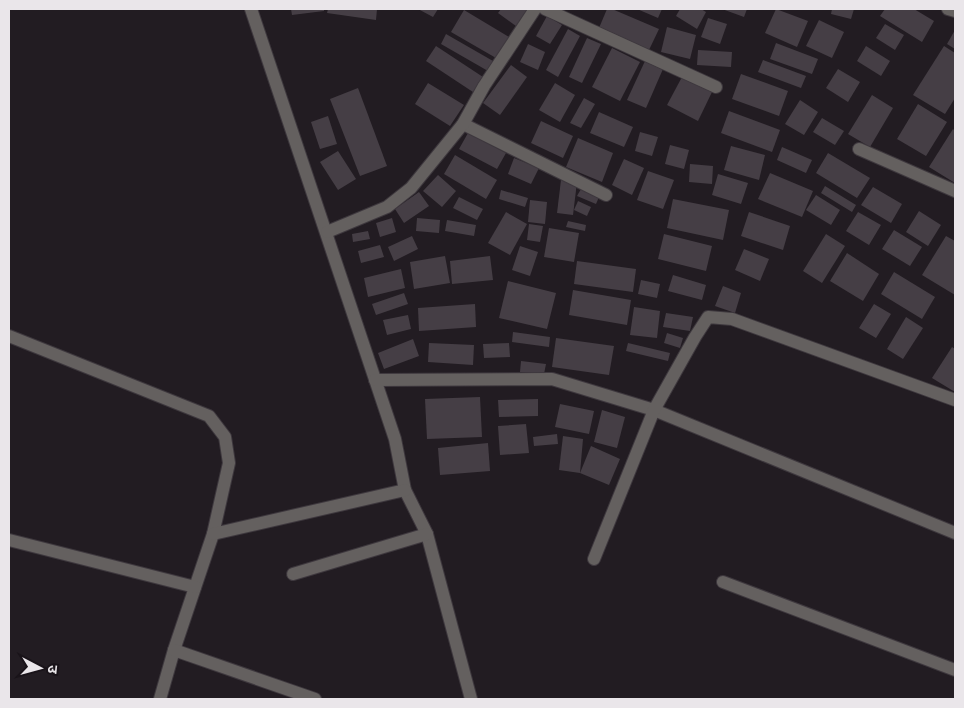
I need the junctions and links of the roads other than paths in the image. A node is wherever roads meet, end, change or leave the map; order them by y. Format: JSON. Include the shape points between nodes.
{"nodes":[{"id":1,"x":251,"y":9,"type":"edge"},
{"id":2,"x":535,"y":9,"type":"edge"},
{"id":3,"x":545,"y":9,"type":"edge"},
{"id":4,"x":948,"y":9,"type":"edge"},
{"id":5,"x":955,"y":11,"type":"edge"},
{"id":6,"x":716,"y":87,"type":"dead end"},
{"id":7,"x":464,"y":124,"type":"junction"},
{"id":8,"x":859,"y":149,"type":"dead end"},
{"id":9,"x":955,"y":190,"type":"edge"},
{"id":10,"x":606,"y":195,"type":"dead end"},
{"id":11,"x":327,"y":232,"type":"junction"},
{"id":12,"x":9,"y":336,"type":"edge"},
{"id":13,"x":375,"y":380,"type":"junction"},
{"id":14,"x":955,"y":400,"type":"edge"},
{"id":15,"x":654,"y":410,"type":"junction"},
{"id":16,"x":405,"y":490,"type":"junction"},
{"id":17,"x":955,"y":533,"type":"edge"},
{"id":18,"x":213,"y":534,"type":"junction"},
{"id":19,"x":428,"y":534,"type":"junction"},
{"id":20,"x":9,"y":540,"type":"edge"},
{"id":21,"x":594,"y":559,"type":"dead end"},
{"id":22,"x":293,"y":574,"type":"dead end"},
{"id":23,"x":723,"y":582,"type":"dead end"},
{"id":24,"x":195,"y":587,"type":"junction"},
{"id":25,"x":174,"y":650,"type":"junction"},
{"id":26,"x":955,"y":670,"type":"edge"},
{"id":27,"x":160,"y":699,"type":"edge"},
{"id":28,"x":315,"y":699,"type":"edge"},
{"id":29,"x":470,"y":699,"type":"edge"}],
"edges":[{"from":1,"to":11,"type":"street"},
{"from":2,"to":7,"type":"street","via":[[484,86]]},
{"from":3,"to":6,"type":"street"},
{"from":4,"to":5,"type":"street"},
{"from":7,"to":10,"type":"street"},
{"from":7,"to":11,"type":"street","via":[[405,193],[387,207]]},
{"from":8,"to":9,"type":"street"},
{"from":11,"to":13,"type":"street"},
{"from":12,"to":18,"type":"street","via":[[209,416],[226,437],[229,463]]},
{"from":13,"to":15,"type":"street","via":[[552,379]]},
{"from":13,"to":16,"type":"street","via":[[395,439]]},
{"from":14,"to":15,"type":"street","via":[[732,319],[708,317]]},
{"from":15,"to":17,"type":"street"},
{"from":15,"to":21,"type":"street"},
{"from":16,"to":18,"type":"street"},
{"from":16,"to":19,"type":"street"},
{"from":18,"to":24,"type":"street"},
{"from":19,"to":22,"type":"street"},
{"from":19,"to":29,"type":"street"},
{"from":20,"to":24,"type":"street"},
{"from":23,"to":26,"type":"street"},
{"from":24,"to":25,"type":"street"},
{"from":25,"to":27,"type":"street"},
{"from":25,"to":28,"type":"street"}]}
